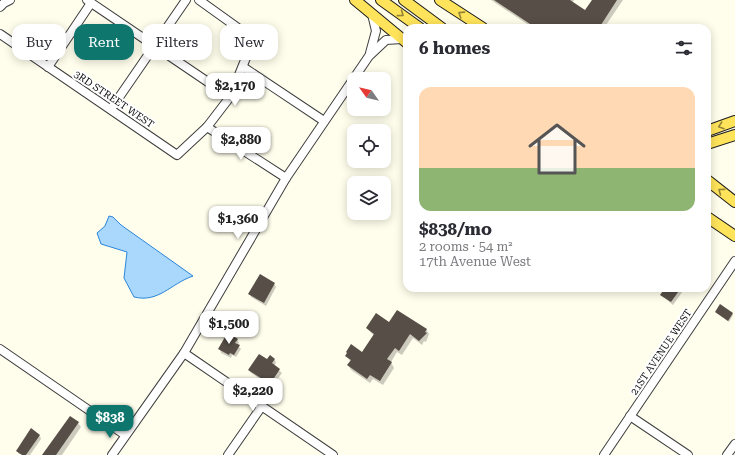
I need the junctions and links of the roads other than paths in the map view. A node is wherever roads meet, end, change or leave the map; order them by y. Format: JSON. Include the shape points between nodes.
{"nodes":[{"id":1,"x":10,"y":0,"type":"edge"},
{"id":2,"x":186,"y":0,"type":"edge"},
{"id":3,"x":200,"y":0,"type":"edge"},
{"id":4,"x":355,"y":0,"type":"edge"},
{"id":5,"x":381,"y":0,"type":"edge"},
{"id":6,"x":404,"y":0,"type":"edge"},
{"id":7,"x":440,"y":0,"type":"edge"},
{"id":8,"x":89,"y":2,"type":"edge"},
{"id":9,"x":0,"y":7,"type":"edge"},
{"id":10,"x":372,"y":14,"type":"junction"},
{"id":11,"x":169,"y":24,"type":"edge"},
{"id":12,"x":414,"y":24,"type":"edge"},
{"id":13,"x":437,"y":24,"type":"edge"},
{"id":14,"x":476,"y":24,"type":"edge"},
{"id":15,"x":0,"y":34,"type":"edge"},
{"id":16,"x":142,"y":38,"type":"edge"},
{"id":17,"x":403,"y":39,"type":"edge"},
{"id":18,"x":403,"y":41,"type":"edge"},
{"id":19,"x":369,"y":56,"type":"junction"},
{"id":20,"x":144,"y":60,"type":"edge"},
{"id":21,"x":175,"y":60,"type":"edge"},
{"id":22,"x":48,"y":67,"type":"junction"},
{"id":23,"x":243,"y":67,"type":"junction"},
{"id":24,"x":230,"y":97,"type":"junction"},
{"id":25,"x":111,"y":109,"type":"junction"},
{"id":26,"x":324,"y":121,"type":"junction"},
{"id":27,"x":735,"y":121,"type":"edge"},
{"id":28,"x":207,"y":127,"type":"junction"},
{"id":29,"x":711,"y":129,"type":"edge"},
{"id":30,"x":735,"y":135,"type":"edge"},
{"id":31,"x":711,"y":143,"type":"edge"},
{"id":32,"x":286,"y":178,"type":"junction"},
{"id":33,"x":711,"y":183,"type":"edge"},
{"id":34,"x":735,"y":202,"type":"edge"},
{"id":35,"x":711,"y":220,"type":"edge"},
{"id":36,"x":735,"y":236,"type":"edge"},
{"id":37,"x":735,"y":261,"type":"edge"},
{"id":38,"x":0,"y":349,"type":"edge"},
{"id":39,"x":184,"y":353,"type":"junction"},
{"id":40,"x":262,"y":406,"type":"junction"},
{"id":41,"x":630,"y":416,"type":"junction"},
{"id":42,"x":125,"y":435,"type":"junction"},
{"id":43,"x":735,"y":444,"type":"edge"},
{"id":44,"x":112,"y":455,"type":"edge"},
{"id":45,"x":228,"y":455,"type":"edge"},
{"id":46,"x":334,"y":455,"type":"edge"},
{"id":47,"x":604,"y":455,"type":"edge"},
{"id":48,"x":688,"y":455,"type":"edge"},
{"id":49,"x":727,"y":455,"type":"edge"}],
"edges":[{"from":1,"to":9,"type":"street"},
{"from":2,"to":11,"type":"street"},
{"from":3,"to":23,"type":"street","via":[[252,38]]},
{"from":4,"to":10,"type":"main road"},
{"from":5,"to":12,"type":"main road","one_way":true},
{"from":6,"to":13,"type":"main road"},
{"from":14,"to":7,"type":"main road","one_way":true},
{"from":8,"to":16,"type":"street"},
{"from":8,"to":22,"type":"street"},
{"from":10,"to":17,"type":"main road"},
{"from":10,"to":19,"type":"street","via":[[376,31]]},
{"from":15,"to":22,"type":"street","name":"3RD STREET WEST"},
{"from":18,"to":19,"type":"street","via":[[386,40]]},
{"from":19,"to":26,"type":"street"},
{"from":20,"to":25,"type":"street"},
{"from":21,"to":24,"type":"street"},
{"from":22,"to":25,"type":"street","name":"3RD STREET WEST"},
{"from":23,"to":24,"type":"street"},
{"from":23,"to":26,"type":"street"},
{"from":24,"to":28,"type":"street"},
{"from":25,"to":28,"type":"street","name":"3RD STREET WEST","via":[[177,155]]},
{"from":26,"to":32,"type":"street"},
{"from":27,"to":29,"type":"main road","one_way":true},
{"from":28,"to":32,"type":"street"},
{"from":30,"to":31,"type":"main road"},
{"from":32,"to":39,"type":"street"},
{"from":34,"to":33,"type":"main road","one_way":true},
{"from":35,"to":36,"type":"main road"},
{"from":37,"to":41,"type":"street","name":"21ST AVENUE WEST"},
{"from":38,"to":42,"type":"street"},
{"from":39,"to":40,"type":"street"},
{"from":39,"to":42,"type":"street"},
{"from":40,"to":45,"type":"street"},
{"from":40,"to":46,"type":"street"},
{"from":41,"to":47,"type":"street","name":"21ST AVENUE WEST"},
{"from":41,"to":48,"type":"street"},
{"from":42,"to":44,"type":"street"},
{"from":43,"to":49,"type":"street"}]}
